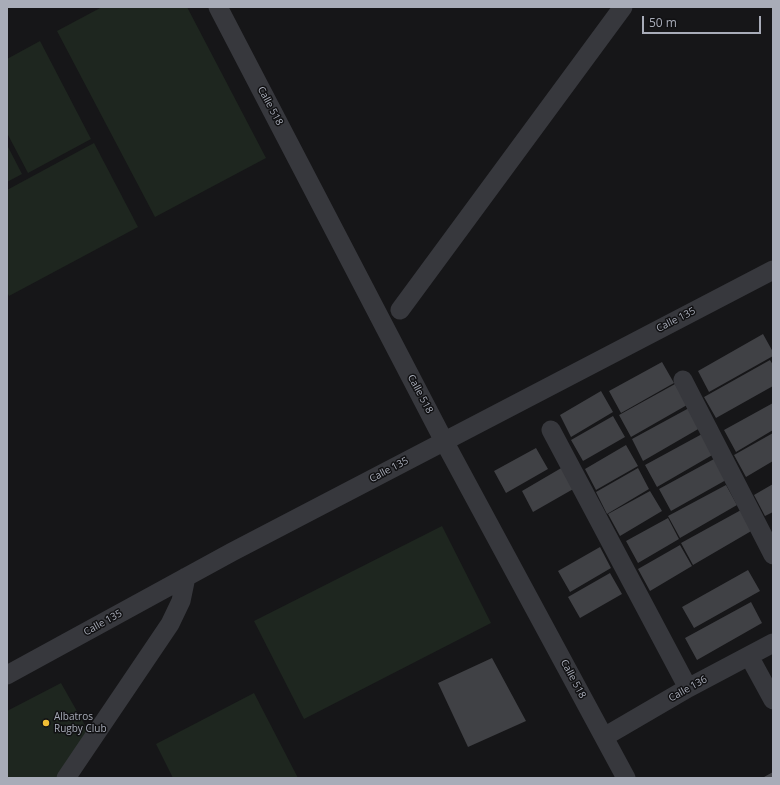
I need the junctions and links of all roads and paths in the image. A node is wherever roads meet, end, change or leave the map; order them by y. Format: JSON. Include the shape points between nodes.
{"nodes":[{"id":1,"x":218,"y":7,"type":"edge"},
{"id":2,"x":623,"y":7,"type":"edge"},
{"id":3,"x":773,"y":270,"type":"edge"},
{"id":4,"x":400,"y":310,"type":"dead end"},
{"id":5,"x":683,"y":380,"type":"dead end"},
{"id":6,"x":551,"y":430,"type":"dead end"},
{"id":7,"x":444,"y":441,"type":"junction"},
{"id":8,"x":773,"y":555,"type":"edge"},
{"id":9,"x":186,"y":577,"type":"junction"},
{"id":10,"x":773,"y":643,"type":"edge"},
{"id":11,"x":749,"y":656,"type":"junction"},
{"id":12,"x":7,"y":675,"type":"edge"},
{"id":13,"x":688,"y":688,"type":"junction"},
{"id":14,"x":773,"y":700,"type":"edge"},
{"id":15,"x":604,"y":737,"type":"junction"},
{"id":16,"x":66,"y":778,"type":"edge"},
{"id":17,"x":626,"y":778,"type":"edge"}],
"edges":[{"from":1,"to":7,"type":"street","name":"Calle 518"},
{"from":2,"to":4,"type":"street"},
{"from":3,"to":7,"type":"street","name":"Calle 135"},
{"from":5,"to":8,"type":"street"},
{"from":6,"to":13,"type":"street"},
{"from":7,"to":9,"type":"street","name":"Calle 135"},
{"from":7,"to":15,"type":"street","name":"Calle 518"},
{"from":9,"to":12,"type":"street","name":"Calle 135"},
{"from":9,"to":16,"type":"street","via":[[181,601],[170,624]]},
{"from":10,"to":11,"type":"street","name":"Calle 136"},
{"from":11,"to":13,"type":"street","name":"Calle 136"},
{"from":11,"to":14,"type":"street"},
{"from":13,"to":15,"type":"street","name":"Calle 136"},
{"from":15,"to":17,"type":"street","name":"Calle 518"}]}
